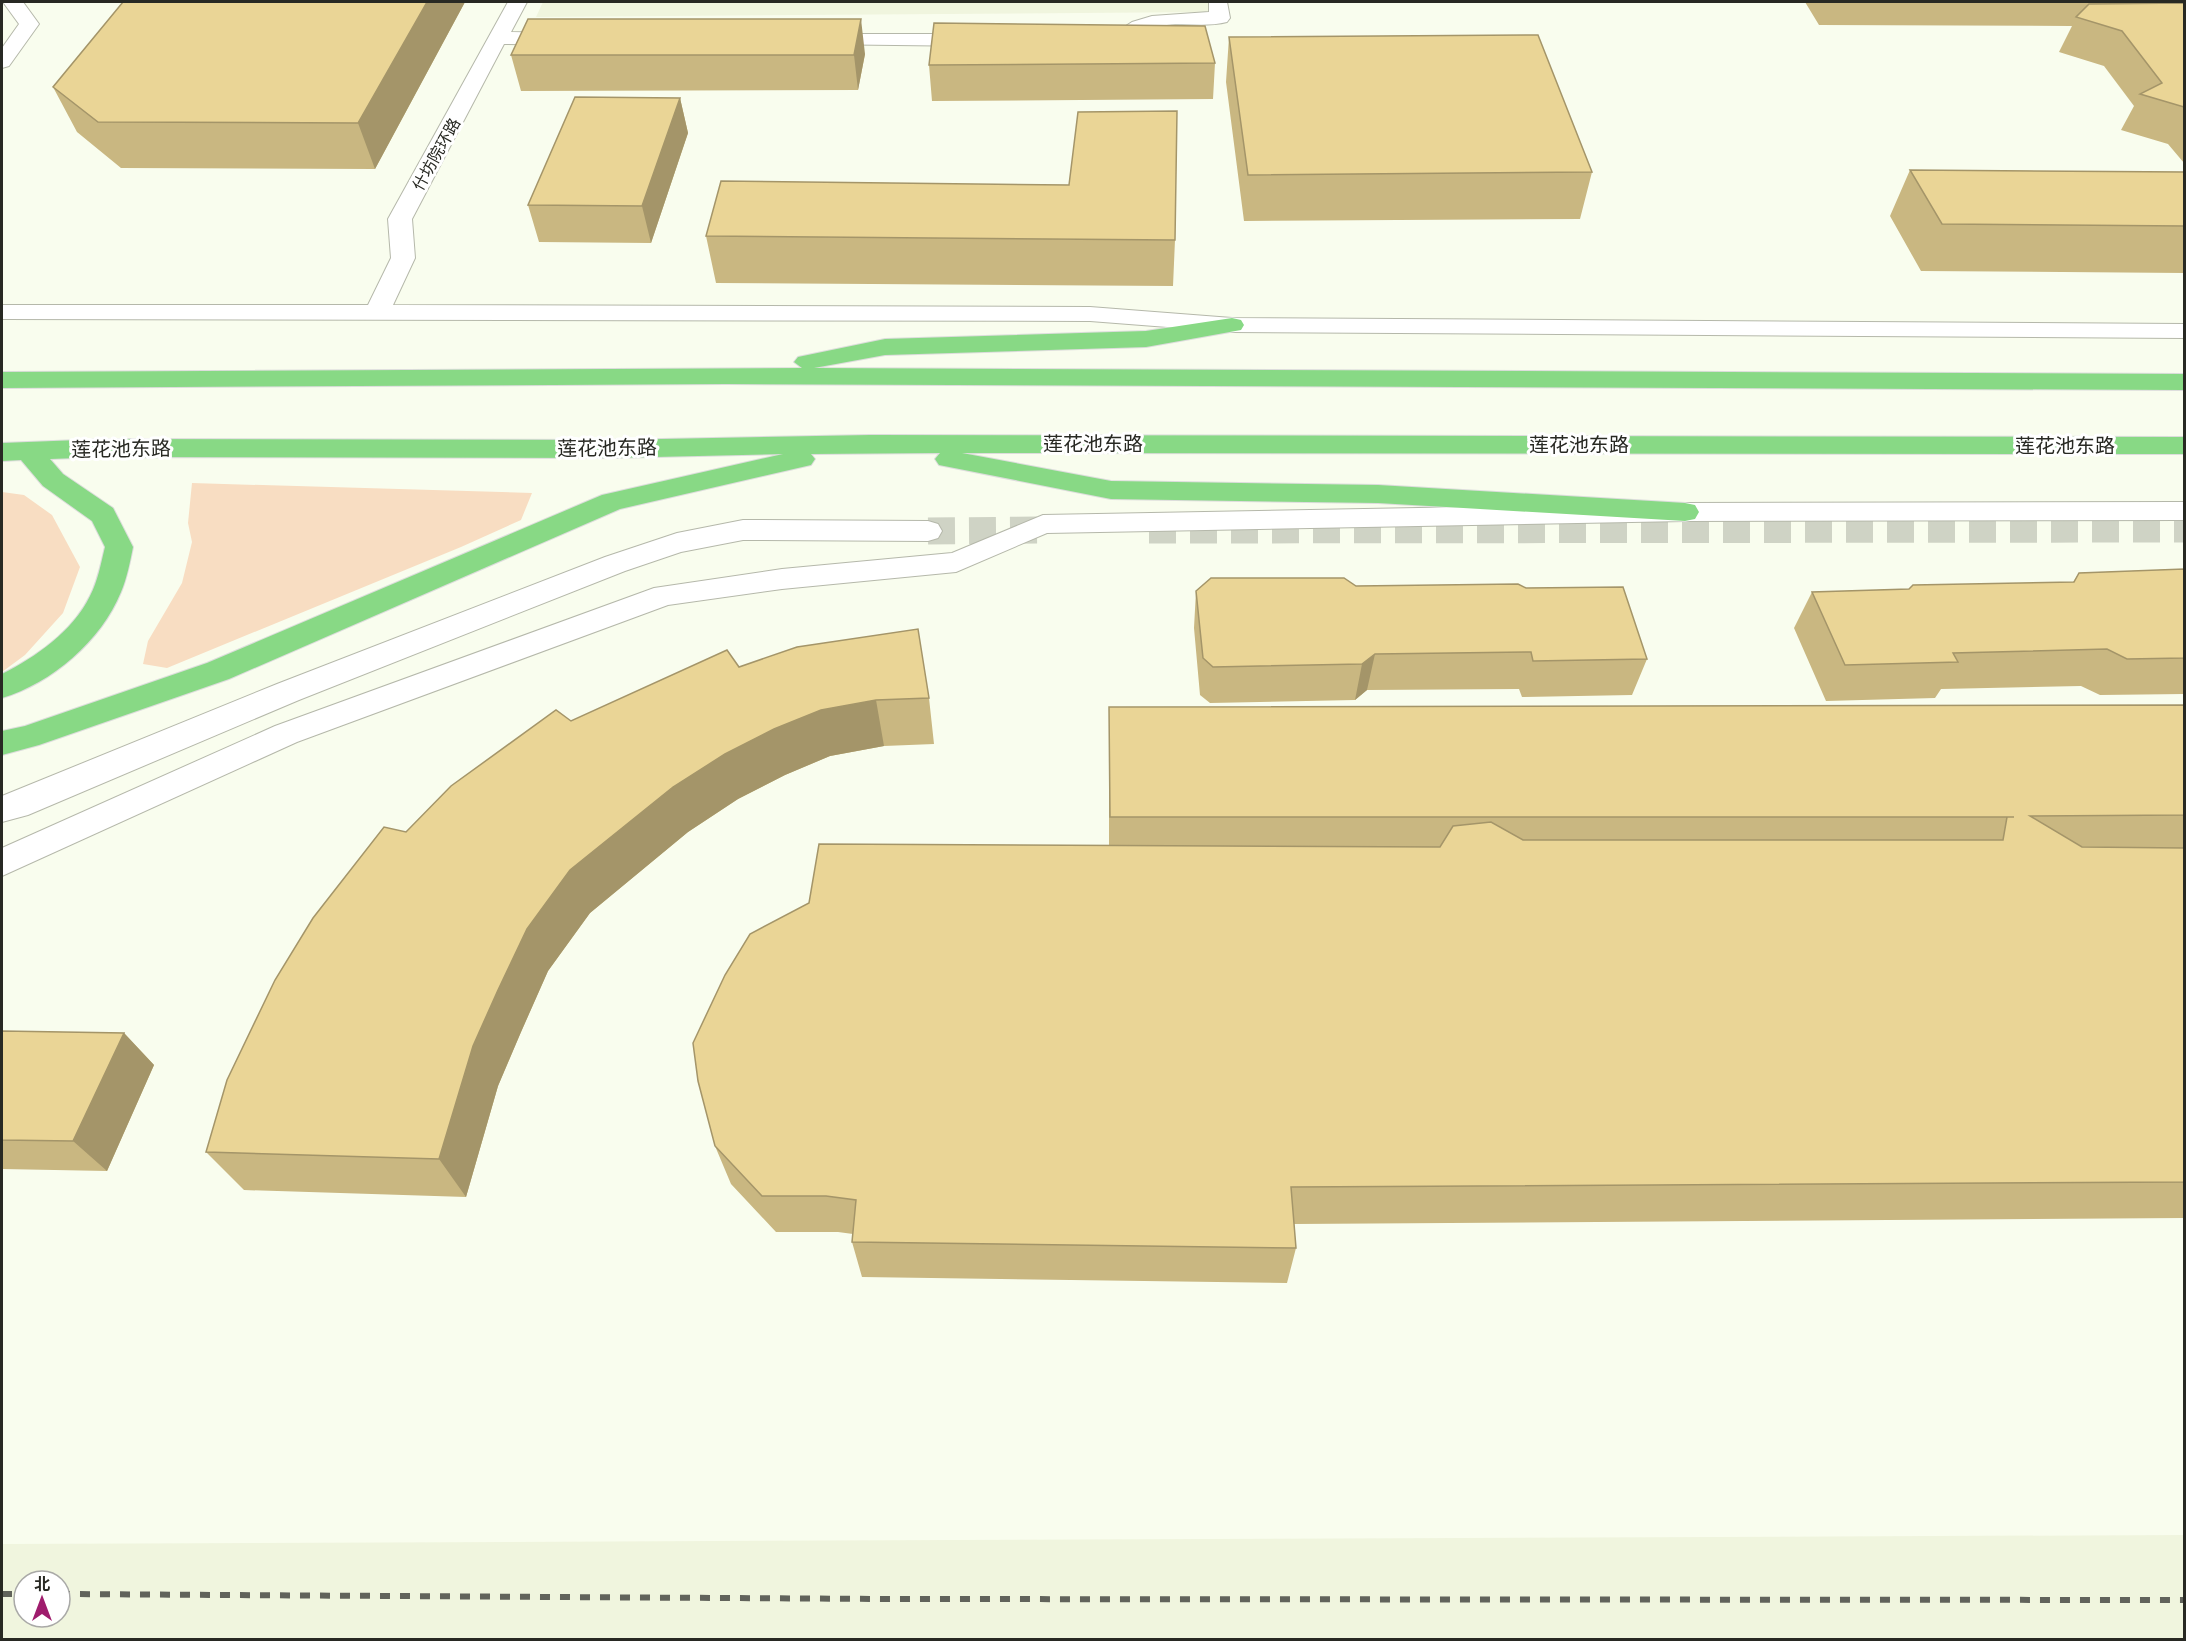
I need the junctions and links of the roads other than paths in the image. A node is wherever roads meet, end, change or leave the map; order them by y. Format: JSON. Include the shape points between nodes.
{"nodes":[{"id":1,"x":13,"y":2,"type":"edge"},
{"id":2,"x":517,"y":2,"type":"edge"},
{"id":3,"x":1218,"y":2,"type":"edge"},
{"id":4,"x":499,"y":38,"type":"junction"},
{"id":5,"x":582,"y":39,"type":"edge"},
{"id":6,"x":796,"y":40,"type":"edge"},
{"id":7,"x":998,"y":40,"type":"edge"},
{"id":8,"x":1081,"y":41,"type":"edge"},
{"id":9,"x":2,"y":62,"type":"edge"},
{"id":10,"x":2,"y":312,"type":"edge"},
{"id":11,"x":378,"y":313,"type":"junction"},
{"id":12,"x":1232,"y":326,"type":"junction"},
{"id":13,"x":2184,"y":331,"type":"edge"},
{"id":14,"x":726,"y":376,"type":"junction"},
{"id":15,"x":2,"y":380,"type":"edge"},
{"id":16,"x":2184,"y":382,"type":"edge"},
{"id":17,"x":870,"y":444,"type":"junction"},
{"id":18,"x":2184,"y":446,"type":"edge"},
{"id":19,"x":15,"y":452,"type":"edge"},
{"id":20,"x":2184,"y":511,"type":"edge"},
{"id":21,"x":1684,"y":512,"type":"junction"},
{"id":22,"x":928,"y":531,"type":"tunnel mouth"},
{"id":23,"x":2,"y":687,"type":"edge"},
{"id":24,"x":288,"y":692,"type":"junction"},
{"id":25,"x":286,"y":734,"type":"junction"},
{"id":26,"x":2,"y":743,"type":"edge"},
{"id":27,"x":2,"y":809,"type":"edge"},
{"id":28,"x":2,"y":863,"type":"edge"}],
"edges":[{"from":1,"to":9,"type":"street","via":[[29,24]]},
{"from":2,"to":4,"type":"street","name":"什坊院环路"},
{"from":3,"to":8,"type":"street","via":[[1220,18],[1144,22],[1117,41]]},
{"from":4,"to":5,"type":"street"},
{"from":4,"to":11,"type":"street","name":"什坊院环路","via":[[400,219],[403,258]]},
{"from":6,"to":7,"type":"street"},
{"from":10,"to":11,"type":"street"},
{"from":11,"to":12,"type":"street","via":[[1090,314]]},
{"from":12,"to":13,"type":"street"},
{"from":12,"to":14,"type":"highway","via":[[1146,339],[885,347]]},
{"from":14,"to":15,"type":"highway"},
{"from":14,"to":16,"type":"highway"},
{"from":17,"to":18,"type":"highway","name":"莲花池东路"},
{"from":17,"to":19,"type":"highway","name":"莲花池东路","via":[[610,449],[105,448]]},
{"from":17,"to":21,"type":"highway","via":[[1111,490],[1378,494]]},
{"from":17,"to":26,"type":"highway","via":[[612,502],[218,671]]},
{"from":19,"to":23,"type":"highway","via":[[103,515],[119,547],[105,596],[73,641]]},
{"from":20,"to":21,"type":"street"},
{"from":21,"to":25,"type":"street","via":[[1043,524],[956,562],[664,595]]},
{"from":22,"to":24,"type":"street","via":[[743,530],[677,543]]},
{"from":24,"to":25,"type":"street"},
{"from":24,"to":27,"type":"street"},
{"from":25,"to":28,"type":"street"}]}
